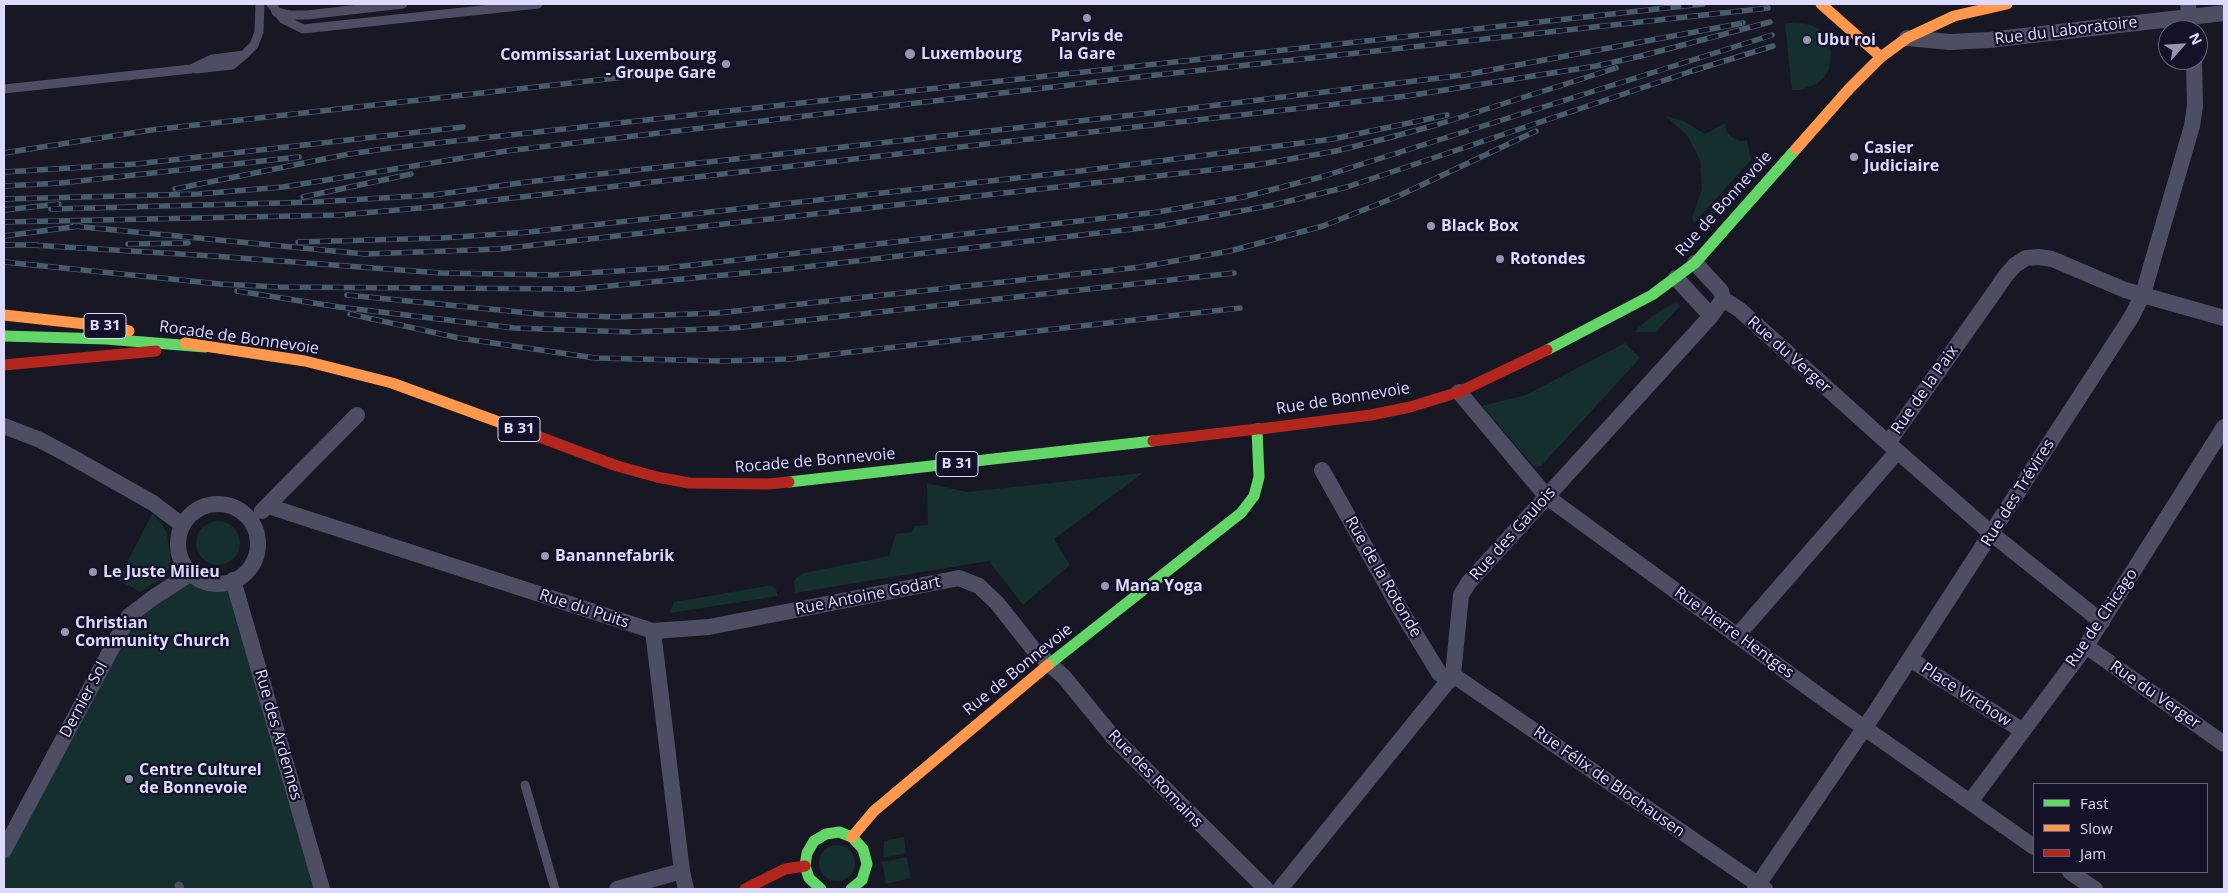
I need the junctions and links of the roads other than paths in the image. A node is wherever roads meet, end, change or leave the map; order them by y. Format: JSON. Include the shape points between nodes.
{"nodes":[{"id":1,"x":260,"y":4,"type":"edge"},
{"id":2,"x":403,"y":4,"type":"edge"},
{"id":3,"x":475,"y":4,"type":"edge"},
{"id":4,"x":538,"y":4,"type":"edge"},
{"id":5,"x":1821,"y":4,"type":"edge"},
{"id":6,"x":2007,"y":4,"type":"edge"},
{"id":7,"x":502,"y":6,"type":"edge"},
{"id":8,"x":273,"y":8,"type":"edge"},
{"id":9,"x":467,"y":12,"type":"junction"},
{"id":10,"x":2224,"y":13,"type":"edge"},
{"id":11,"x":2189,"y":17,"type":"edge"},
{"id":12,"x":1907,"y":38,"type":"junction"},
{"id":13,"x":1881,"y":57,"type":"junction"},
{"id":14,"x":2194,"y":70,"type":"edge"},
{"id":15,"x":4,"y":89,"type":"edge"},
{"id":16,"x":1695,"y":263,"type":"junction"},
{"id":17,"x":1676,"y":278,"type":"junction"},
{"id":18,"x":2143,"y":294,"type":"junction"},
{"id":19,"x":1723,"y":299,"type":"junction"},
{"id":20,"x":4,"y":316,"type":"edge"},
{"id":21,"x":1711,"y":316,"type":"junction"},
{"id":22,"x":2224,"y":318,"type":"edge"},
{"id":23,"x":4,"y":336,"type":"edge"},
{"id":24,"x":204,"y":347,"type":"junction"},
{"id":25,"x":4,"y":365,"type":"edge"},
{"id":26,"x":1459,"y":392,"type":"junction"},
{"id":27,"x":357,"y":416,"type":"dead end"},
{"id":28,"x":4,"y":426,"type":"edge"},
{"id":29,"x":2224,"y":428,"type":"edge"},
{"id":30,"x":1257,"y":429,"type":"junction"},
{"id":31,"x":1892,"y":448,"type":"junction"},
{"id":32,"x":1322,"y":470,"type":"dead end"},
{"id":33,"x":1547,"y":496,"type":"junction"},
{"id":34,"x":268,"y":506,"type":"junction"},
{"id":35,"x":251,"y":522,"type":"junction"},
{"id":36,"x":182,"y":525,"type":"junction"},
{"id":37,"x":1992,"y":534,"type":"junction"},
{"id":38,"x":192,"y":574,"type":"junction"},
{"id":39,"x":233,"y":580,"type":"junction"},
{"id":40,"x":2102,"y":622,"type":"junction"},
{"id":41,"x":653,"y":631,"type":"junction"},
{"id":42,"x":1737,"y":636,"type":"junction"},
{"id":43,"x":2086,"y":646,"type":"junction"},
{"id":44,"x":1910,"y":659,"type":"junction"},
{"id":45,"x":1049,"y":663,"type":"junction"},
{"id":46,"x":1451,"y":678,"type":"junction"},
{"id":47,"x":1865,"y":728,"type":"junction"},
{"id":48,"x":2023,"y":731,"type":"junction"},
{"id":49,"x":2224,"y":744,"type":"edge"},
{"id":50,"x":525,"y":784,"type":"dead end"},
{"id":51,"x":1970,"y":802,"type":"junction"},
{"id":52,"x":852,"y":837,"type":"junction"},
{"id":53,"x":2033,"y":846,"type":"edge"},
{"id":54,"x":4,"y":850,"type":"edge"},
{"id":55,"x":805,"y":866,"type":"junction"},
{"id":56,"x":682,"y":871,"type":"junction"},
{"id":57,"x":2071,"y":873,"type":"edge"},
{"id":58,"x":1759,"y":888,"type":"edge"},
{"id":59,"x":322,"y":889,"type":"edge"},
{"id":60,"x":555,"y":889,"type":"edge"},
{"id":61,"x":617,"y":889,"type":"edge"},
{"id":62,"x":686,"y":889,"type":"edge"},
{"id":63,"x":745,"y":889,"type":"edge"},
{"id":64,"x":821,"y":889,"type":"edge"},
{"id":65,"x":851,"y":889,"type":"edge"},
{"id":66,"x":1266,"y":889,"type":"edge"},
{"id":67,"x":1280,"y":889,"type":"edge"},
{"id":68,"x":2095,"y":889,"type":"edge"}],
"edges":[{"from":1,"to":15,"type":"lane","via":[[259,32],[254,45],[244,55],[212,59],[191,69]]},
{"from":2,"to":8,"type":"lane","via":[[307,15],[290,15]]},
{"from":3,"to":9,"type":"lane"},
{"from":4,"to":7,"type":"lane"},
{"from":5,"to":13,"type":"main road"},
{"from":6,"to":12,"type":"main road","name":"Rue du Laboratoire","via":[[1954,16]]},
{"from":7,"to":9,"type":"lane"},
{"from":8,"to":9,"type":"lane","via":[[289,24],[303,29]]},
{"from":10,"to":11,"type":"street","name":"Rue du Laboratoire"},
{"from":11,"to":12,"type":"street","name":"Rue du Laboratoire","via":[[1989,40],[1950,42]]},
{"from":12,"to":13,"type":"main road","name":"Rue du Laboratoire"},
{"from":13,"to":16,"type":"main road","name":"Rue de Bonnevoie"},
{"from":14,"to":18,"type":"street","name":"Rue des Trévires","via":[[2192,126]]},
{"from":16,"to":17,"type":"main road","name":"Rue de Bonnevoie"},
{"from":16,"to":19,"type":"street","name":"Rue du Verger","via":[[1721,291]]},
{"from":17,"to":21,"type":"street"},
{"from":17,"to":26,"type":"main road","name":"Rue de Bonnevoie","via":[[1652,295]]},
{"from":18,"to":22,"type":"street"},
{"from":18,"to":31,"type":"street","name":"Rue de la Paix","via":[[2125,290],[2052,259],[2026,258],[2007,274]]},
{"from":18,"to":37,"type":"street","name":"Rue des Trévires"},
{"from":19,"to":21,"type":"street","name":"Rue des Gaulois"},
{"from":19,"to":31,"type":"street","name":"Rue du Verger","via":[[1740,310]]},
{"from":20,"to":24,"type":"main road","number":"B 31","via":[[104,326]]},
{"from":21,"to":33,"type":"street","name":"Rue des Gaulois"},
{"from":23,"to":24,"type":"main road","name":"Rocade de Bonnevoie","number":"B 31","via":[[106,339]]},
{"from":24,"to":25,"type":"main road","number":"B 31"},
{"from":24,"to":30,"type":"main road","name":"Rocade de Bonnevoie","number":"B 31","via":[[305,361],[392,383],[616,466],[689,483],[768,484]]},
{"from":26,"to":30,"type":"main road","name":"Rue de Bonnevoie","via":[[1372,415]]},
{"from":26,"to":33,"type":"street","name":"Rue Pierre Hentges"},
{"from":27,"to":34,"type":"street"},
{"from":28,"to":36,"type":"street","via":[[70,456],[153,503]]},
{"from":29,"to":40,"type":"street","name":"Rue de Chicago"},
{"from":30,"to":45,"type":"main road","name":"Rue de Bonnevoie","via":[[1259,477],[1254,496],[1241,513]]},
{"from":31,"to":37,"type":"street","name":"Rue du Verger"},
{"from":31,"to":42,"type":"street","name":"Rue de la Paix"},
{"from":32,"to":46,"type":"street","name":"Rue de la Rotonde","via":[[1402,614],[1439,673]]},
{"from":33,"to":42,"type":"street","name":"Rue Pierre Hentges"},
{"from":33,"to":46,"type":"street","name":"Rue des Gaulois","via":[[1461,595]]},
{"from":34,"to":35,"type":"street"},
{"from":34,"to":41,"type":"street","name":"Rue du Puits"},
{"from":35,"to":36,"type":"street","via":[[236,509],[216,504],[197,510]]},
{"from":35,"to":39,"type":"street","via":[[257,549],[253,562]]},
{"from":36,"to":38,"type":"street","via":[[178,551]]},
{"from":37,"to":40,"type":"street","name":"Rue du Verger"},
{"from":37,"to":44,"type":"street","name":"Rue des Trévires"},
{"from":38,"to":39,"type":"street","via":[[211,583]]},
{"from":38,"to":54,"type":"street","name":"Dernier Sol","via":[[130,616]]},
{"from":39,"to":59,"type":"street","name":"Rue des Ardennes"},
{"from":40,"to":43,"type":"street","name":"Rue de Chicago"},
{"from":41,"to":45,"type":"street","name":"Rue Antoine Godart","via":[[709,627],[959,578],[979,586]]},
{"from":41,"to":56,"type":"street"},
{"from":42,"to":47,"type":"street","name":"Rue Pierre Hentges"},
{"from":43,"to":48,"type":"street","name":"Rue de Chicago"},
{"from":43,"to":49,"type":"street","name":"Rue du Verger"},
{"from":44,"to":47,"type":"street","name":"Rue des Trévires"},
{"from":44,"to":48,"type":"street","name":"Place Virchow"},
{"from":45,"to":52,"type":"main road","name":"Rue de Bonnevoie","via":[[874,811]]},
{"from":45,"to":66,"type":"street","name":"Rue des Romains","via":[[1112,737]]},
{"from":46,"to":58,"type":"street","name":"Rue Félix de Blochausen"},
{"from":46,"to":67,"type":"street"},
{"from":47,"to":51,"type":"street","name":"Rue Pierre Hentges"},
{"from":47,"to":58,"type":"street","name":"Rue des Trévires"},
{"from":48,"to":51,"type":"street","name":"Rue de Chicago"},
{"from":50,"to":60,"type":"lane"},
{"from":51,"to":53,"type":"street","name":"Rue Pierre Hentges"},
{"from":52,"to":55,"type":"main road","via":[[839,832],[820,837],[807,853]]},
{"from":52,"to":65,"type":"main road","via":[[863,849],[867,864],[862,880]]},
{"from":55,"to":63,"type":"main road","via":[[785,869]]},
{"from":55,"to":64,"type":"main road","via":[[809,878]]},
{"from":56,"to":61,"type":"street"},
{"from":56,"to":62,"type":"street"},
{"from":57,"to":68,"type":"street"}]}
